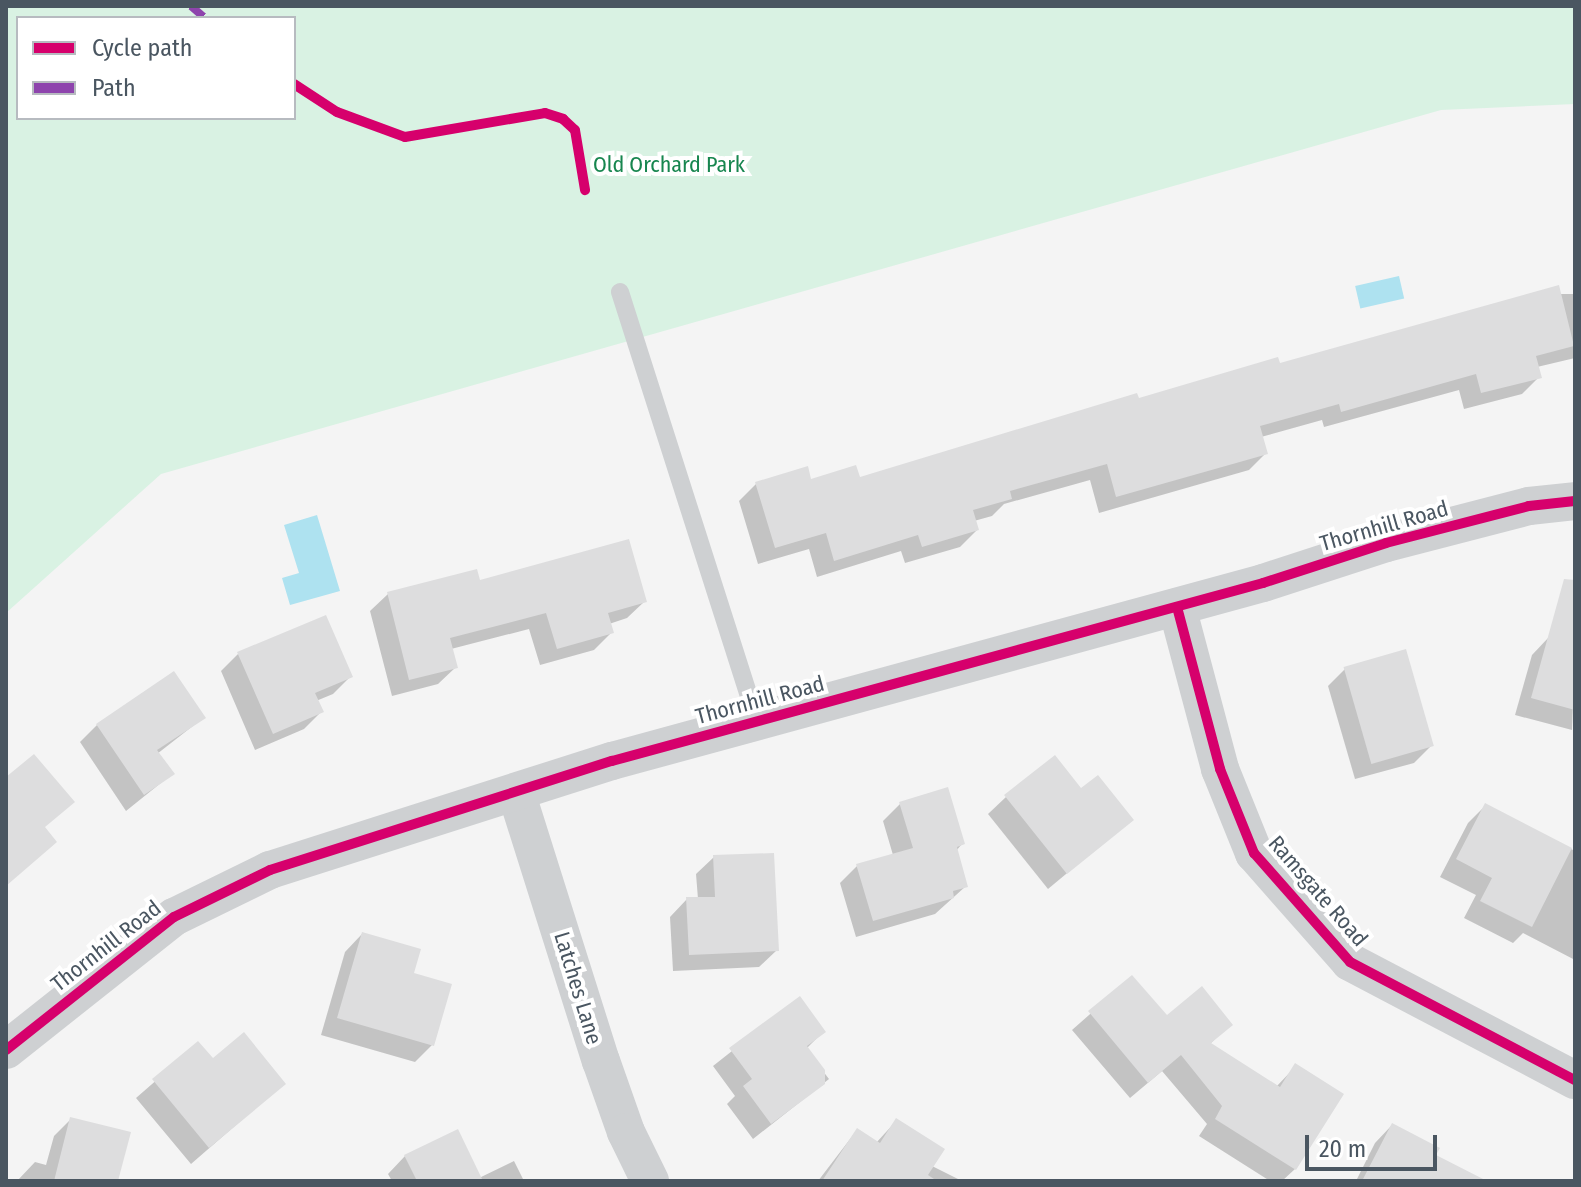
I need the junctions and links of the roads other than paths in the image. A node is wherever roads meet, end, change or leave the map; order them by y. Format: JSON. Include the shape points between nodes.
{"nodes":[{"id":1,"x":620,"y":292,"type":"dead end"},
{"id":2,"x":1575,"y":501,"type":"edge"},
{"id":3,"x":1177,"y":607,"type":"junction"},
{"id":4,"x":757,"y":722,"type":"junction"},
{"id":5,"x":516,"y":792,"type":"junction"},
{"id":6,"x":6,"y":1050,"type":"edge"},
{"id":7,"x":1575,"y":1080,"type":"edge"},
{"id":8,"x":650,"y":1181,"type":"edge"}],
"edges":[{"from":1,"to":4,"type":"lane"},
{"from":2,"to":3,"type":"street","name":"Thornhill Road","via":[[1529,506],[1386,543]]},
{"from":3,"to":4,"type":"street","name":"Thornhill Road"},
{"from":3,"to":7,"type":"street","name":"Ramsgate Road","via":[[1220,769],[1254,853],[1350,962]]},
{"from":4,"to":5,"type":"street","name":"Thornhill Road"},
{"from":5,"to":6,"type":"street","name":"Thornhill Road","via":[[270,870],[174,917]]},
{"from":5,"to":8,"type":"street","name":"Latches Lane","via":[[601,1061]]}]}
